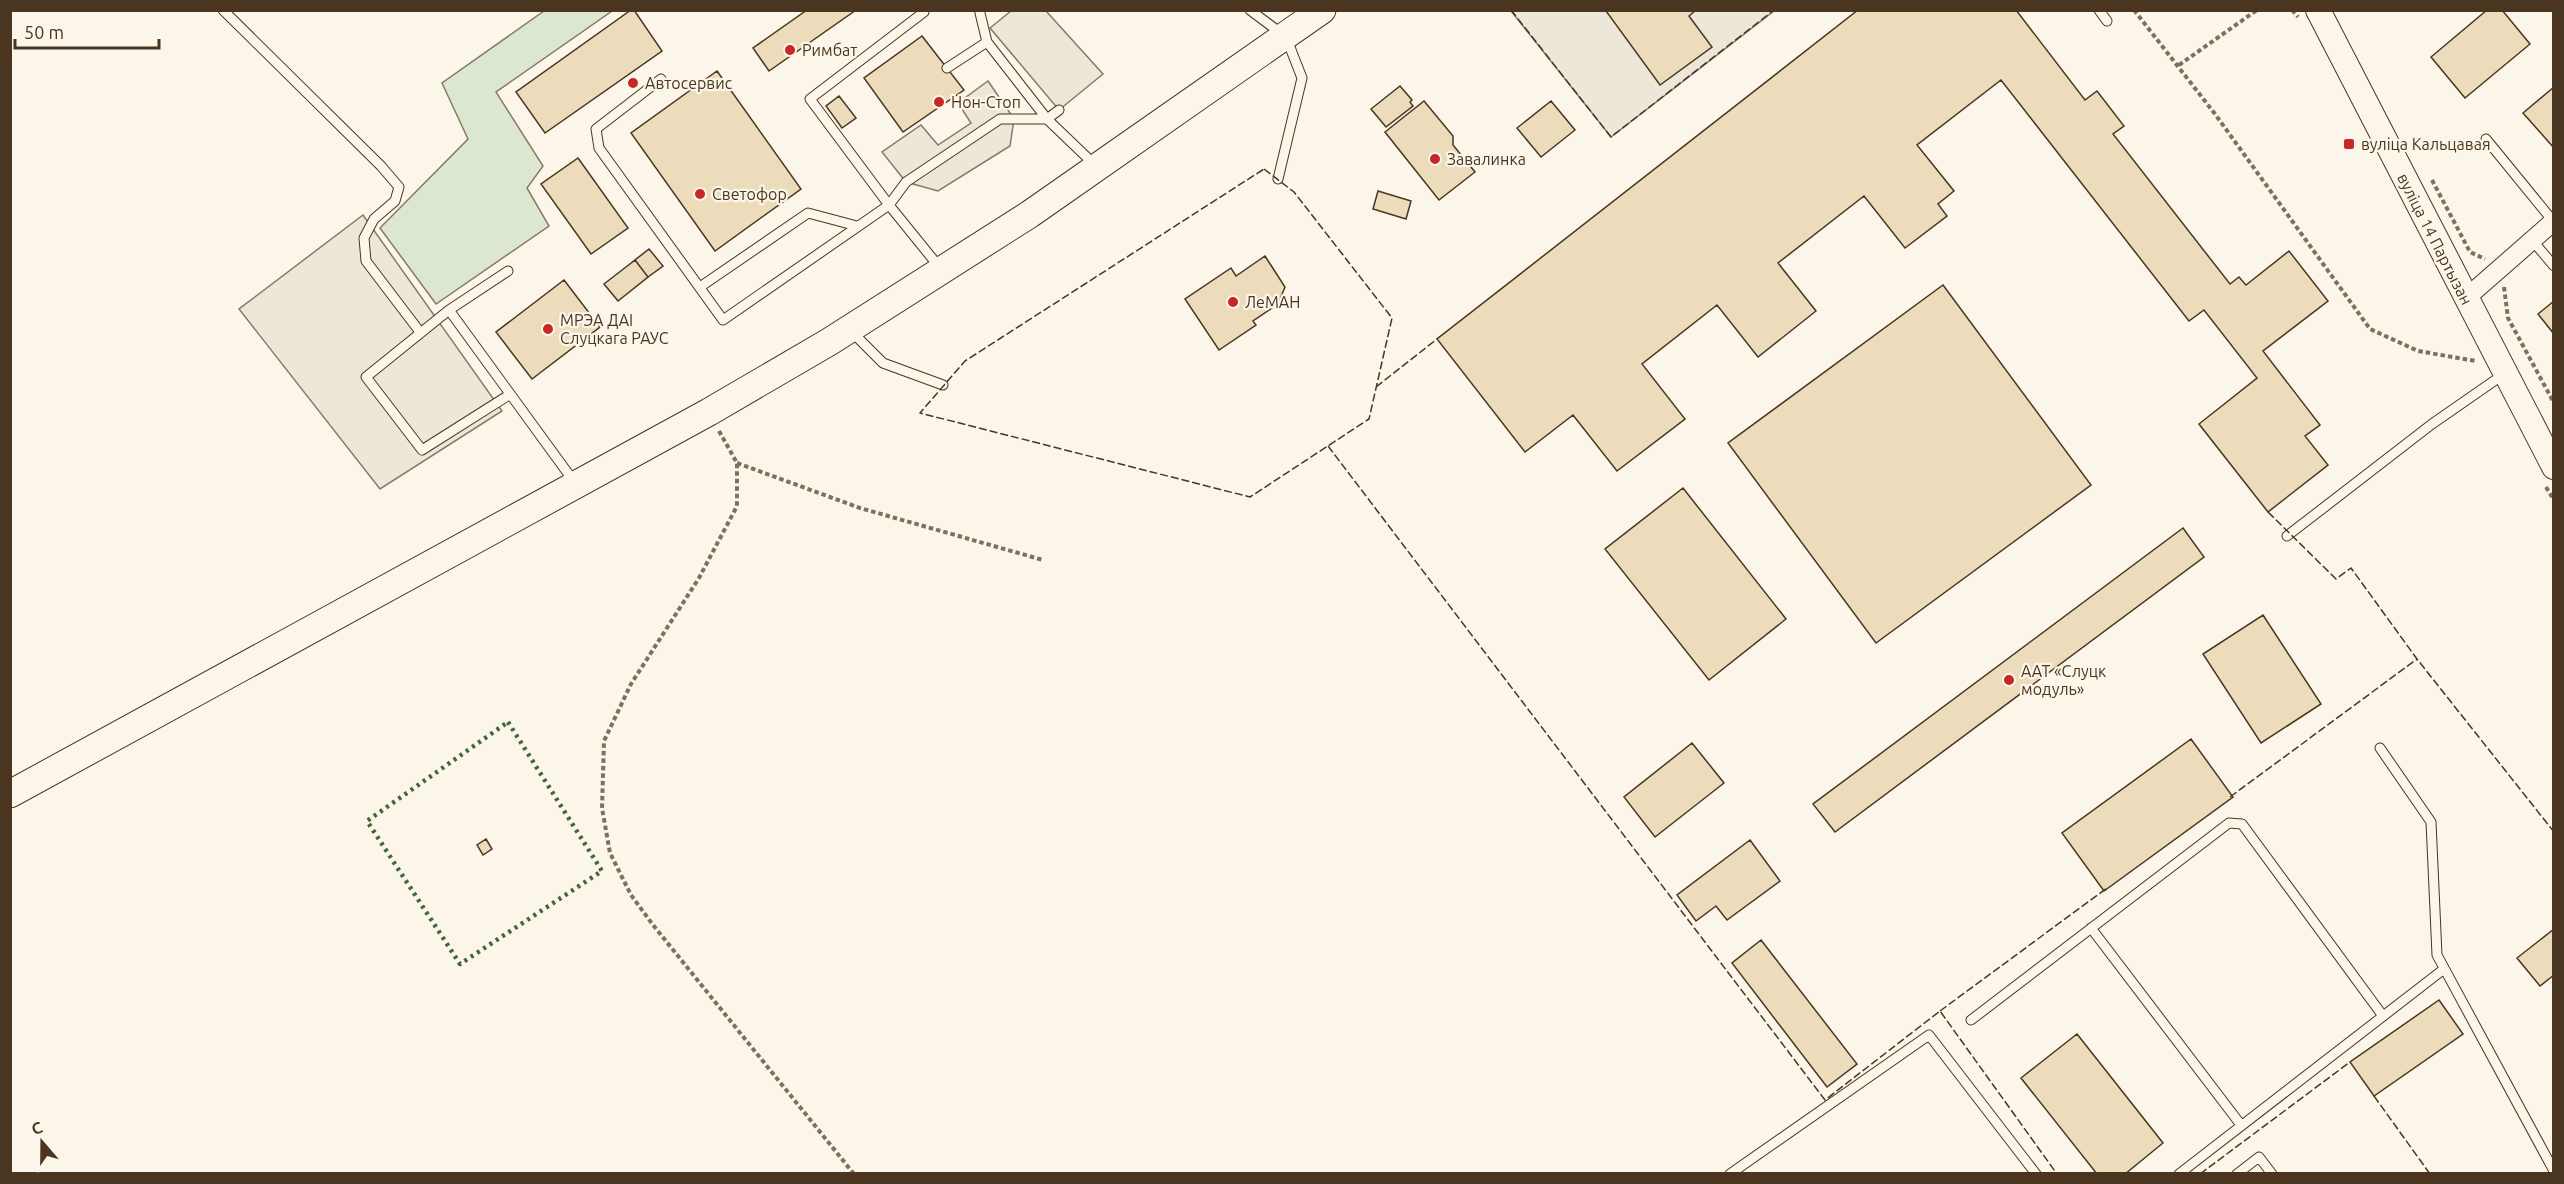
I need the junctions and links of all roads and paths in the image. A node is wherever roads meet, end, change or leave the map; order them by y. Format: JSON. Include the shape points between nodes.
{"nodes":[{"id":1,"x":223,"y":10,"type":"edge"},
{"id":2,"x":1250,"y":10,"type":"edge"},
{"id":3,"x":1322,"y":10,"type":"edge"},
{"id":4,"x":2100,"y":10,"type":"edge"},
{"id":5,"x":2134,"y":10,"type":"edge"},
{"id":6,"x":2257,"y":10,"type":"edge"},
{"id":7,"x":2318,"y":10,"type":"edge"},
{"id":8,"x":924,"y":12,"type":"edge"},
{"id":9,"x":980,"y":13,"type":"dead end"},
{"id":10,"x":2107,"y":21,"type":"dead end"},
{"id":11,"x":1286,"y":36,"type":"junction"},
{"id":12,"x":987,"y":42,"type":"junction"},
{"id":13,"x":2178,"y":65,"type":"junction"},
{"id":14,"x":947,"y":68,"type":"dead end"},
{"id":15,"x":661,"y":80,"type":"dead end"},
{"id":16,"x":1059,"y":110,"type":"dead end"},
{"id":17,"x":1047,"y":119,"type":"junction"},
{"id":18,"x":2486,"y":139,"type":"dead end"},
{"id":19,"x":1098,"y":168,"type":"junction"},
{"id":20,"x":2427,"y":171,"type":"dead end"},
{"id":21,"x":1278,"y":179,"type":"dead end"},
{"id":22,"x":889,"y":206,"type":"junction"},
{"id":23,"x":2553,"y":221,"type":"edge"},
{"id":24,"x":857,"y":226,"type":"junction"},
{"id":25,"x":2532,"y":240,"type":"junction"},
{"id":26,"x":2553,"y":266,"type":"edge"},
{"id":27,"x":508,"y":271,"type":"dead end"},
{"id":28,"x":942,"y":271,"type":"junction"},
{"id":29,"x":2495,"y":273,"type":"junction"},
{"id":30,"x":700,"y":287,"type":"junction"},
{"id":31,"x":2465,"y":299,"type":"junction"},
{"id":32,"x":449,"y":310,"type":"junction"},
{"id":33,"x":849,"y":329,"type":"junction"},
{"id":34,"x":420,"y":332,"type":"junction"},
{"id":35,"x":2479,"y":362,"type":"dead end"},
{"id":36,"x":2504,"y":374,"type":"junction"},
{"id":37,"x":943,"y":385,"type":"dead end"},
{"id":38,"x":509,"y":395,"type":"junction"},
{"id":39,"x":2553,"y":403,"type":"edge"},
{"id":40,"x":709,"y":412,"type":"junction"},
{"id":41,"x":737,"y":463,"type":"junction"},
{"id":42,"x":2553,"y":467,"type":"edge"},
{"id":43,"x":575,"y":483,"type":"junction"},
{"id":44,"x":2287,"y":536,"type":"dead end"},
{"id":45,"x":1043,"y":560,"type":"dead end"},
{"id":46,"x":2380,"y":748,"type":"dead end"},
{"id":47,"x":10,"y":794,"type":"edge"},
{"id":48,"x":2091,"y":928,"type":"junction"},
{"id":49,"x":2444,"y":969,"type":"junction"},
{"id":50,"x":2383,"y":1016,"type":"junction"},
{"id":51,"x":1971,"y":1020,"type":"dead end"},
{"id":52,"x":2241,"y":1125,"type":"junction"},
{"id":53,"x":2553,"y":1171,"type":"edge"},
{"id":54,"x":854,"y":1173,"type":"edge"},
{"id":55,"x":1730,"y":1173,"type":"edge"},
{"id":56,"x":2036,"y":1173,"type":"edge"},
{"id":57,"x":2179,"y":1173,"type":"edge"},
{"id":58,"x":2237,"y":1173,"type":"edge"},
{"id":59,"x":2271,"y":1173,"type":"edge"}],
"edges":[{"from":1,"to":34,"type":"lane","via":[[399,187],[395,201],[374,219],[364,238],[366,261]]},
{"from":2,"to":11,"type":"lane"},
{"from":3,"to":11,"type":"main road"},
{"from":4,"to":10,"type":"lane"},
{"from":5,"to":13,"type":"path"},
{"from":6,"to":13,"type":"path"},
{"from":7,"to":31,"type":"main road","name":"вуліца 14 Партызан"},
{"from":8,"to":22,"type":"lane","via":[[810,99]]},
{"from":9,"to":12,"type":"lane"},
{"from":11,"to":19,"type":"main road"},
{"from":11,"to":21,"type":"lane","via":[[1302,78]]},
{"from":12,"to":14,"type":"lane"},
{"from":12,"to":17,"type":"lane"},
{"from":13,"to":35,"type":"path","via":[[2370,329],[2418,351]]},
{"from":15,"to":30,"type":"lane","via":[[596,129],[599,148]]},
{"from":16,"to":17,"type":"lane"},
{"from":17,"to":19,"type":"lane"},
{"from":17,"to":22,"type":"lane","via":[[1000,119],[906,182]]},
{"from":18,"to":23,"type":"lane"},
{"from":19,"to":28,"type":"main road"},
{"from":20,"to":29,"type":"path","via":[[2470,252],[2486,259]]},
{"from":22,"to":24,"type":"lane"},
{"from":22,"to":28,"type":"lane"},
{"from":23,"to":25,"type":"street"},
{"from":24,"to":30,"type":"lane","via":[[808,213]]},
{"from":24,"to":30,"type":"lane","via":[[723,320]]},
{"from":25,"to":26,"type":"lane"},
{"from":25,"to":29,"type":"street"},
{"from":27,"to":32,"type":"lane"},
{"from":28,"to":33,"type":"main road"},
{"from":29,"to":31,"type":"street"},
{"from":29,"to":39,"type":"path","via":[[2506,290],[2508,318]]},
{"from":31,"to":36,"type":"main road","name":"вуліца 14 Партызан"},
{"from":32,"to":34,"type":"lane"},
{"from":32,"to":38,"type":"lane"},
{"from":33,"to":37,"type":"lane","via":[[883,363]]},
{"from":33,"to":40,"type":"main road"},
{"from":34,"to":38,"type":"lane","via":[[366,376],[422,450]]},
{"from":36,"to":42,"type":"main road","name":"вуліца 14 Партызан"},
{"from":36,"to":44,"type":"lane","via":[[2432,424]]},
{"from":38,"to":43,"type":"lane"},
{"from":40,"to":41,"type":"path"},
{"from":40,"to":43,"type":"main road"},
{"from":41,"to":45,"type":"path","via":[[860,508]]},
{"from":41,"to":54,"type":"path","via":[[737,506],[699,578],[631,684],[604,741],[602,808],[610,853],[631,895]]},
{"from":43,"to":47,"type":"main road"},
{"from":46,"to":49,"type":"lane","via":[[2431,822],[2437,955]]},
{"from":48,"to":50,"type":"lane","via":[[2236,821]]},
{"from":48,"to":51,"type":"lane"},
{"from":48,"to":52,"type":"lane"},
{"from":49,"to":50,"type":"lane"},
{"from":49,"to":53,"type":"lane"},
{"from":50,"to":52,"type":"lane"},
{"from":52,"to":57,"type":"lane"},
{"from":55,"to":56,"type":"lane","via":[[1929,1035]]},
{"from":58,"to":59,"type":"lane","via":[[2259,1157]]}]}
